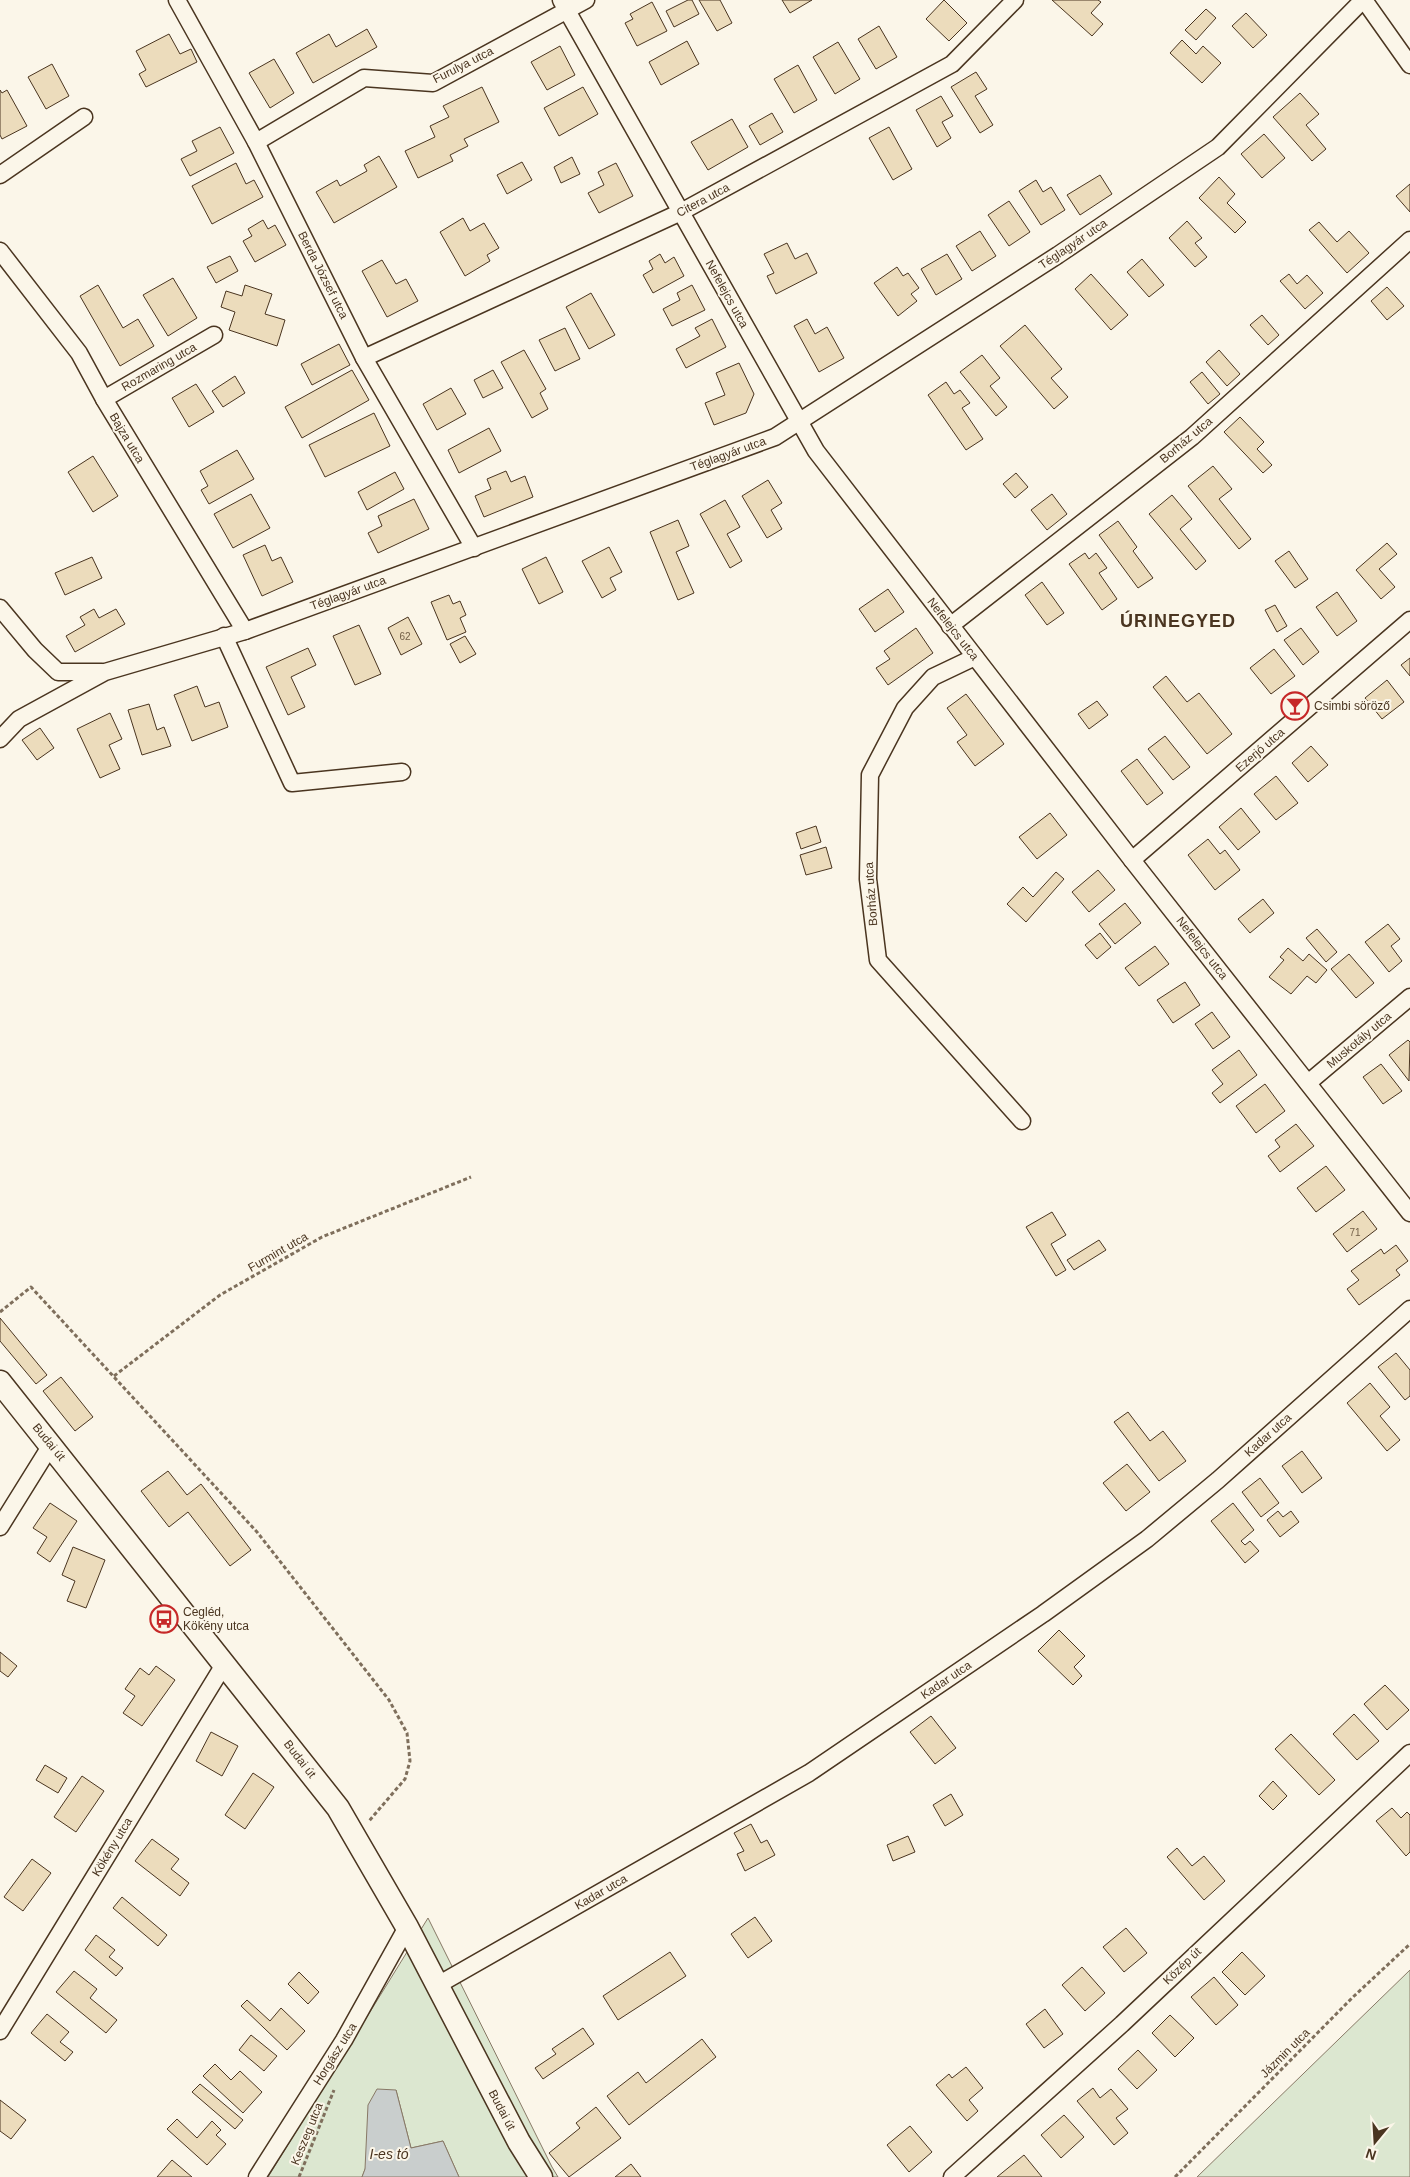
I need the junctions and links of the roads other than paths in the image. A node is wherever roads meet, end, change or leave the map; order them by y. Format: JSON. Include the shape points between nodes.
{"nodes":[{"id":1,"x":177,"y":0,"type":"edge"},
{"id":2,"x":586,"y":0,"type":"edge"},
{"id":3,"x":1015,"y":0,"type":"edge"},
{"id":4,"x":1364,"y":0,"type":"edge"},
{"id":5,"x":564,"y":5,"type":"edge"},
{"id":6,"x":1410,"y":65,"type":"edge"},
{"id":7,"x":84,"y":117,"type":"dead end"},
{"id":8,"x":256,"y":142,"type":"junction"},
{"id":9,"x":0,"y":175,"type":"edge"},
{"id":10,"x":681,"y":212,"type":"junction"},
{"id":11,"x":1410,"y":240,"type":"edge"},
{"id":12,"x":0,"y":252,"type":"edge"},
{"id":13,"x":214,"y":335,"type":"dead end"},
{"id":14,"x":364,"y":358,"type":"junction"},
{"id":15,"x":104,"y":399,"type":"junction"},
{"id":16,"x":799,"y":422,"type":"junction"},
{"id":17,"x":474,"y":548,"type":"junction"},
{"id":18,"x":0,"y":608,"type":"edge"},
{"id":19,"x":1410,"y":620,"type":"edge"},
{"id":20,"x":950,"y":626,"type":"junction"},
{"id":21,"x":245,"y":631,"type":"junction"},
{"id":22,"x":224,"y":636,"type":"junction"},
{"id":23,"x":975,"y":657,"type":"junction"},
{"id":24,"x":105,"y":672,"type":"junction"},
{"id":25,"x":0,"y":739,"type":"edge"},
{"id":26,"x":402,"y":772,"type":"dead end"},
{"id":27,"x":1132,"y":860,"type":"junction"},
{"id":28,"x":1410,"y":997,"type":"edge"},
{"id":29,"x":1308,"y":1083,"type":"junction"},
{"id":30,"x":1022,"y":1121,"type":"dead end"},
{"id":31,"x":1410,"y":1213,"type":"edge"},
{"id":32,"x":1410,"y":1309,"type":"edge"},
{"id":33,"x":0,"y":1382,"type":"edge"},
{"id":34,"x":51,"y":1445,"type":"junction"},
{"id":35,"x":0,"y":1527,"type":"edge"},
{"id":36,"x":225,"y":1663,"type":"junction"},
{"id":37,"x":1410,"y":1753,"type":"edge"},
{"id":38,"x":407,"y":1927,"type":"junction"},
{"id":39,"x":436,"y":1986,"type":"junction"},
{"id":40,"x":0,"y":2031,"type":"edge"},
{"id":41,"x":257,"y":2177,"type":"edge"},
{"id":42,"x":540,"y":2177,"type":"edge"},
{"id":43,"x":952,"y":2177,"type":"edge"}],
"edges":[{"from":1,"to":8,"type":"street","name":"Berda József utca"},
{"from":2,"to":5,"type":"street","name":"Furulya utca"},
{"from":3,"to":10,"type":"street","name":"Citera utca","via":[[952,64]]},
{"from":4,"to":6,"type":"street"},
{"from":4,"to":16,"type":"street","name":"Téglagyár utca","via":[[1218,147]]},
{"from":5,"to":8,"type":"street","name":"Furulya utca","via":[[433,83],[364,78]]},
{"from":5,"to":10,"type":"street","name":"Nefelejcs utca"},
{"from":7,"to":9,"type":"street"},
{"from":8,"to":14,"type":"street","name":"Berda József utca"},
{"from":10,"to":14,"type":"street","name":"Citera utca"},
{"from":10,"to":16,"type":"street","name":"Nefelejcs utca"},
{"from":11,"to":20,"type":"street","name":"Borház utca","via":[[1192,437]]},
{"from":12,"to":15,"type":"street","name":"Bajza utca","via":[[78,353]]},
{"from":13,"to":15,"type":"street","name":"Rozmaring utca"},
{"from":14,"to":17,"type":"street","name":"Berda József utca"},
{"from":15,"to":21,"type":"street","name":"Bajza utca"},
{"from":16,"to":17,"type":"street","name":"Téglagyár utca","via":[[775,437]]},
{"from":16,"to":20,"type":"street","name":"Nefelejcs utca","via":[[816,451]]},
{"from":17,"to":21,"type":"street","name":"Téglagyár utca"},
{"from":18,"to":24,"type":"street","via":[[58,672]]},
{"from":19,"to":27,"type":"street","name":"Ezerjó utca"},
{"from":20,"to":23,"type":"street","name":"Nefelejcs utca"},
{"from":21,"to":22,"type":"street","name":"Téglagyár utca"},
{"from":22,"to":24,"type":"street","name":"Téglagyár utca"},
{"from":22,"to":26,"type":"street","via":[[292,784]]},
{"from":23,"to":27,"type":"street","name":"Nefelejcs utca"},
{"from":23,"to":30,"type":"street","name":"Borház utca","via":[[933,677],[906,708],[870,775],[868,879],[878,960]]},
{"from":24,"to":25,"type":"street","name":"Téglagyár utca","via":[[19,719]]},
{"from":27,"to":29,"type":"street","name":"Nefelejcs utca"},
{"from":28,"to":29,"type":"street","name":"Muskotály utca"},
{"from":29,"to":31,"type":"street","name":"Nefelejcs utca"},
{"from":32,"to":39,"type":"street","name":"Kadar utca","via":[[1218,1480],[1147,1539],[1043,1614],[809,1773]]},
{"from":33,"to":34,"type":"street","name":"Budai út"},
{"from":34,"to":35,"type":"street"},
{"from":34,"to":36,"type":"street","name":"Budai út"},
{"from":36,"to":38,"type":"street","name":"Budai út","via":[[338,1808]]},
{"from":36,"to":40,"type":"street","name":"Kökény utca"},
{"from":37,"to":43,"type":"street","name":"Közép út","via":[[1122,2024]]},
{"from":38,"to":39,"type":"street","name":"Budai út"},
{"from":38,"to":41,"type":"street","name":"Horgász utca","via":[[344,2040]]},
{"from":39,"to":42,"type":"street","name":"Budai út"}]}
